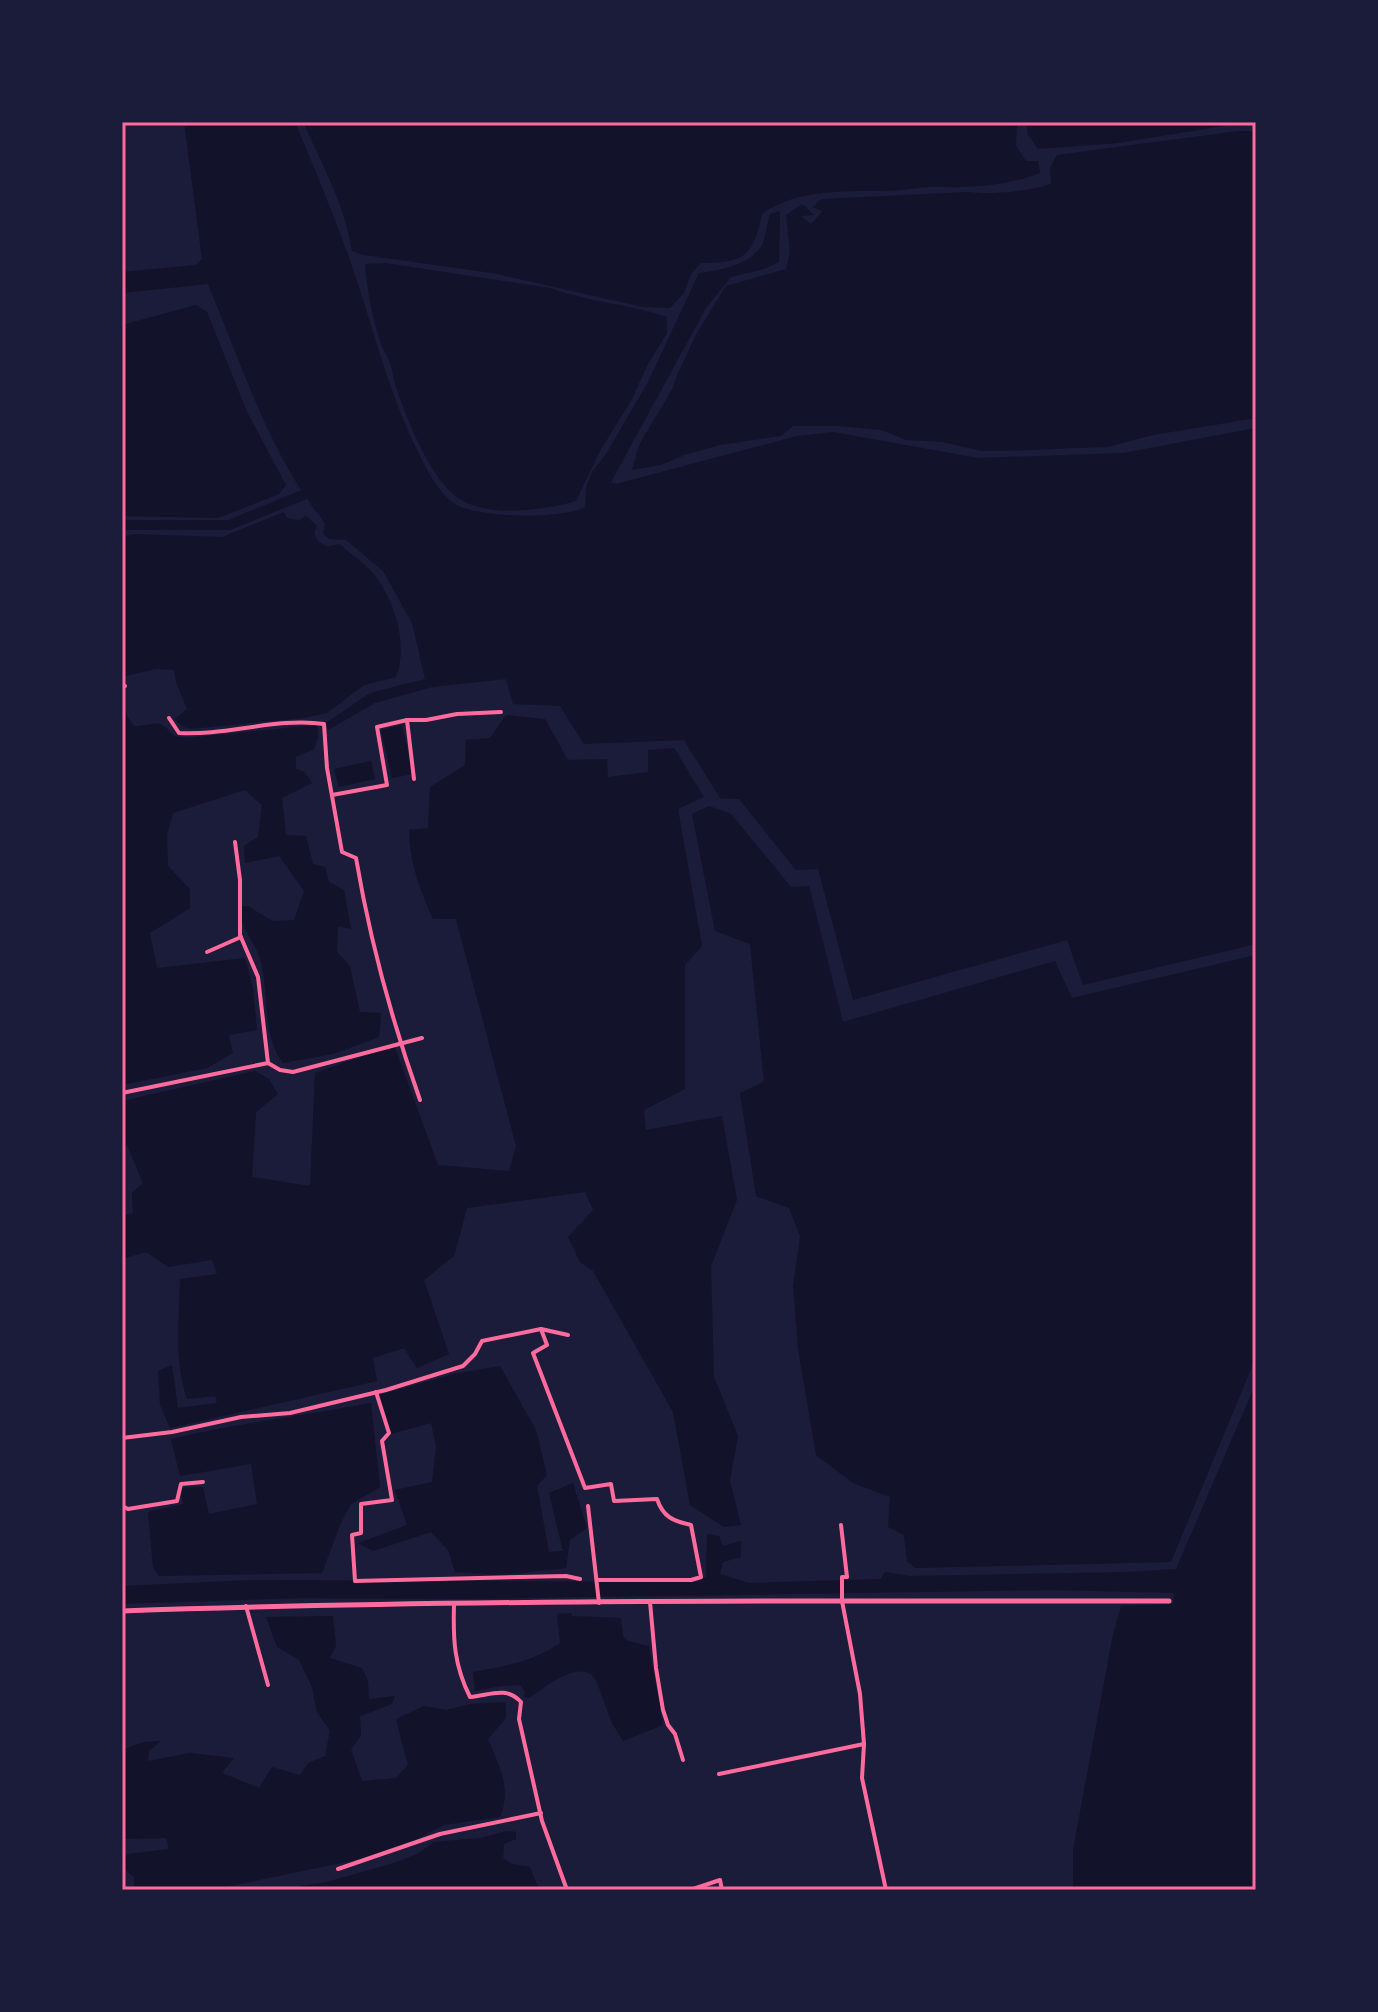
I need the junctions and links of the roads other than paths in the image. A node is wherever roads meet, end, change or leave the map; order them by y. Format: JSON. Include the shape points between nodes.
{"nodes":[{"id":1,"x":501,"y":712,"type":"dead end"},
{"id":2,"x":169,"y":718,"type":"dead end"},
{"id":3,"x":407,"y":720,"type":"junction"},
{"id":4,"x":414,"y":779,"type":"dead end"},
{"id":5,"x":332,"y":795,"type":"junction"},
{"id":6,"x":235,"y":842,"type":"dead end"},
{"id":7,"x":241,"y":937,"type":"junction"},
{"id":8,"x":207,"y":952,"type":"dead end"},
{"id":9,"x":422,"y":1038,"type":"dead end"},
{"id":10,"x":400,"y":1044,"type":"junction"},
{"id":11,"x":268,"y":1063,"type":"junction"},
{"id":12,"x":122,"y":1093,"type":"edge"},
{"id":13,"x":420,"y":1100,"type":"dead end"},
{"id":14,"x":541,"y":1329,"type":"junction"},
{"id":15,"x":568,"y":1335,"type":"dead end"},
{"id":16,"x":376,"y":1392,"type":"junction"},
{"id":17,"x":122,"y":1438,"type":"edge"},
{"id":18,"x":203,"y":1482,"type":"dead end"},
{"id":19,"x":122,"y":1506,"type":"edge"},
{"id":20,"x":588,"y":1506,"type":"dead end"},
{"id":21,"x":841,"y":1525,"type":"dead end"},
{"id":22,"x":580,"y":1579,"type":"dead end"},
{"id":23,"x":598,"y":1580,"type":"junction"},
{"id":24,"x":842,"y":1601,"type":"junction"},
{"id":25,"x":1169,"y":1601,"type":"dead end"},
{"id":26,"x":650,"y":1602,"type":"junction"},
{"id":27,"x":599,"y":1603,"type":"junction"},
{"id":28,"x":454,"y":1604,"type":"junction"},
{"id":29,"x":246,"y":1606,"type":"junction"},
{"id":30,"x":122,"y":1611,"type":"edge"},
{"id":31,"x":268,"y":1685,"type":"dead end"},
{"id":32,"x":864,"y":1744,"type":"junction"},
{"id":33,"x":683,"y":1760,"type":"dead end"},
{"id":34,"x":719,"y":1774,"type":"dead end"},
{"id":35,"x":541,"y":1813,"type":"junction"},
{"id":36,"x":338,"y":1869,"type":"dead end"},
{"id":37,"x":567,"y":1890,"type":"edge"},
{"id":38,"x":690,"y":1890,"type":"edge"},
{"id":39,"x":722,"y":1890,"type":"edge"},
{"id":40,"x":886,"y":1890,"type":"edge"}],
"edges":[{"from":1,"to":3,"type":"street"},
{"from":2,"to":5,"type":"street","via":[[179,733],[196,734],[324,724]]},
{"from":3,"to":4,"type":"street"},
{"from":3,"to":5,"type":"street","via":[[377,727],[387,785]]},
{"from":5,"to":10,"type":"street","via":[[342,852],[356,858],[367,924]]},
{"from":6,"to":7,"type":"street"},
{"from":7,"to":8,"type":"street"},
{"from":7,"to":11,"type":"street","via":[[258,977]]},
{"from":9,"to":10,"type":"street"},
{"from":10,"to":11,"type":"street","via":[[293,1072]]},
{"from":10,"to":13,"type":"street"},
{"from":11,"to":12,"type":"street"},
{"from":14,"to":15,"type":"street"},
{"from":14,"to":16,"type":"street","via":[[482,1341],[463,1366]]},
{"from":14,"to":23,"type":"street","via":[[547,1345],[533,1353],[585,1488],[611,1484],[614,1501],[657,1499],[661,1512],[691,1525],[701,1577]]},
{"from":16,"to":17,"type":"street","via":[[290,1413]]},
{"from":16,"to":22,"type":"street","via":[[389,1433],[382,1441],[392,1500],[361,1504],[361,1533],[352,1535],[355,1581]]},
{"from":18,"to":19,"type":"street","via":[[181,1484],[177,1501]]},
{"from":20,"to":23,"type":"street"},
{"from":21,"to":24,"type":"street","via":[[847,1577],[842,1577]]},
{"from":23,"to":27,"type":"street"},
{"from":24,"to":25,"type":"street"},
{"from":24,"to":26,"type":"street"},
{"from":24,"to":32,"type":"street"},
{"from":26,"to":27,"type":"street"},
{"from":26,"to":33,"type":"street","via":[[663,1710]]},
{"from":27,"to":28,"type":"street"},
{"from":28,"to":29,"type":"street"},
{"from":28,"to":35,"type":"street","via":[[453,1645],[470,1697],[506,1691],[521,1702],[519,1719]]},
{"from":29,"to":30,"type":"street"},
{"from":29,"to":31,"type":"street"},
{"from":32,"to":34,"type":"street"},
{"from":32,"to":40,"type":"street","via":[[862,1778]]},
{"from":35,"to":36,"type":"street","via":[[440,1834]]},
{"from":35,"to":37,"type":"street"},
{"from":38,"to":39,"type":"street","via":[[720,1880]]}]}
